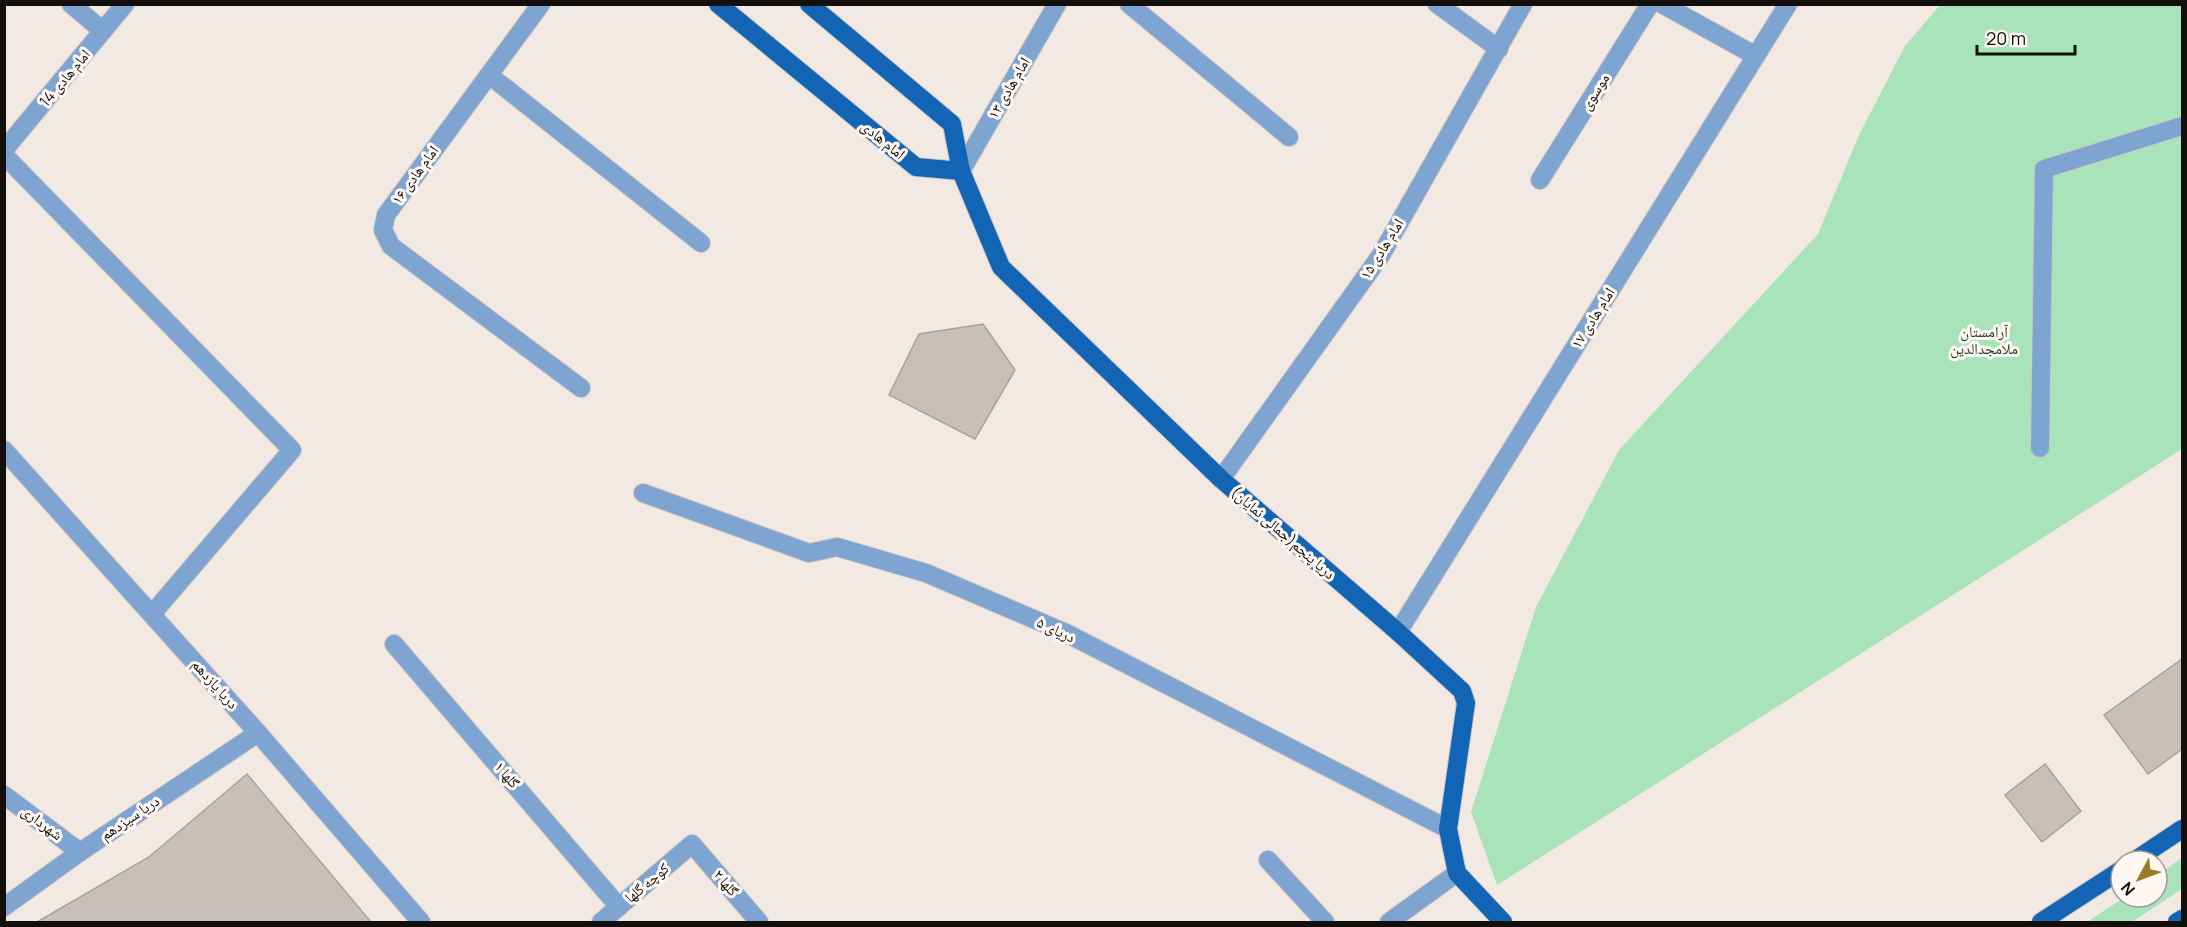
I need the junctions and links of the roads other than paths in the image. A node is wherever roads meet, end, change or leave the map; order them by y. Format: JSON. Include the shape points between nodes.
{"nodes":[{"id":1,"x":71,"y":4,"type":"edge"},
{"id":2,"x":125,"y":4,"type":"edge"},
{"id":3,"x":541,"y":4,"type":"edge"},
{"id":4,"x":718,"y":4,"type":"edge"},
{"id":5,"x":809,"y":4,"type":"edge"},
{"id":6,"x":1057,"y":4,"type":"edge"},
{"id":7,"x":1128,"y":4,"type":"edge"},
{"id":8,"x":1437,"y":4,"type":"edge"},
{"id":9,"x":1522,"y":4,"type":"edge"},
{"id":10,"x":1650,"y":4,"type":"edge"},
{"id":11,"x":1662,"y":4,"type":"edge"},
{"id":12,"x":1788,"y":4,"type":"edge"},
{"id":13,"x":103,"y":32,"type":"junction"},
{"id":14,"x":1499,"y":49,"type":"junction"},
{"id":15,"x":1756,"y":56,"type":"junction"},
{"id":16,"x":489,"y":75,"type":"junction"},
{"id":17,"x":2182,"y":126,"type":"edge"},
{"id":18,"x":1289,"y":137,"type":"dead end"},
{"id":19,"x":4,"y":152,"type":"edge"},
{"id":20,"x":961,"y":171,"type":"junction"},
{"id":21,"x":1540,"y":180,"type":"dead end"},
{"id":22,"x":701,"y":243,"type":"dead end"},
{"id":23,"x":581,"y":388,"type":"dead end"},
{"id":24,"x":2040,"y":448,"type":"dead end"},
{"id":25,"x":4,"y":450,"type":"edge"},
{"id":26,"x":1221,"y":479,"type":"junction"},
{"id":27,"x":643,"y":493,"type":"dead end"},
{"id":28,"x":152,"y":614,"type":"junction"},
{"id":29,"x":1398,"y":632,"type":"junction"},
{"id":30,"x":394,"y":644,"type":"dead end"},
{"id":31,"x":258,"y":733,"type":"junction"},
{"id":32,"x":4,"y":795,"type":"edge"},
{"id":33,"x":1448,"y":829,"type":"junction"},
{"id":34,"x":2182,"y":829,"type":"edge"},
{"id":35,"x":692,"y":844,"type":"joint"},
{"id":36,"x":2152,"y":849,"type":"edge"},
{"id":37,"x":80,"y":852,"type":"junction"},
{"id":38,"x":1268,"y":860,"type":"dead end"},
{"id":39,"x":1457,"y":873,"type":"junction"},
{"id":40,"x":2109,"y":878,"type":"edge"},
{"id":41,"x":4,"y":907,"type":"edge"},
{"id":42,"x":619,"y":907,"type":"junction"},
{"id":43,"x":2182,"y":919,"type":"edge"},
{"id":44,"x":421,"y":922,"type":"edge"},
{"id":45,"x":601,"y":922,"type":"edge"},
{"id":46,"x":759,"y":922,"type":"edge"},
{"id":47,"x":1325,"y":922,"type":"edge"},
{"id":48,"x":1389,"y":922,"type":"edge"},
{"id":49,"x":1503,"y":922,"type":"edge"},
{"id":50,"x":2041,"y":922,"type":"edge"},
{"id":51,"x":2177,"y":922,"type":"edge"}],
"edges":[{"from":1,"to":13,"type":"street"},
{"from":2,"to":13,"type":"street","name":"امام هادی 14"},
{"from":3,"to":16,"type":"street","name":"امام هادی ۱۶"},
{"from":4,"to":20,"type":"main road","name":"امام هادی","via":[[916,167]]},
{"from":5,"to":20,"type":"main road","via":[[952,124]]},
{"from":6,"to":20,"type":"street","name":"امام هادی ١٣"},
{"from":7,"to":18,"type":"street"},
{"from":8,"to":14,"type":"street"},
{"from":9,"to":14,"type":"street","name":"امام هادی ۱۵"},
{"from":10,"to":21,"type":"street","name":"موسوی"},
{"from":11,"to":15,"type":"street"},
{"from":12,"to":15,"type":"street","name":"امام هادی ۱۷"},
{"from":13,"to":19,"type":"street","name":"امام هادی 14"},
{"from":14,"to":26,"type":"street","name":"امام هادی ۱۵","via":[[1381,255]]},
{"from":15,"to":29,"type":"street","name":"امام هادی ۱۷"},
{"from":16,"to":22,"type":"street"},
{"from":16,"to":23,"type":"street","name":"امام هادی ۱۶","via":[[386,215],[383,230],[391,246]]},
{"from":17,"to":24,"type":"street","via":[[2044,168]]},
{"from":19,"to":28,"type":"street","via":[[292,450]]},
{"from":20,"to":26,"type":"main road","name":"دریا پنجم(جمالی نمایان)","via":[[1001,267]]},
{"from":25,"to":28,"type":"street","name":"دریا یازدهم"},
{"from":26,"to":29,"type":"main road","name":"دریا پنجم(جمالی نمایان)"},
{"from":27,"to":33,"type":"street","name":"دریای ۵","via":[[809,553],[837,547],[926,573],[1066,633]]},
{"from":28,"to":31,"type":"street","name":"دریا یازدهم"},
{"from":29,"to":33,"type":"main road","name":"دریا پنجم(جمالی نمایان)","via":[[1462,691],[1466,703]]},
{"from":30,"to":42,"type":"street","name":"گلها ۱"},
{"from":31,"to":37,"type":"street","name":"دریا سیزدهم"},
{"from":31,"to":44,"type":"street","name":"دریا یازدهم"},
{"from":32,"to":37,"type":"street","name":"شهرداری"},
{"from":33,"to":39,"type":"main road","name":"دریا پنجم(جمالی نمایان)"},
{"from":34,"to":36,"type":"main road"},
{"from":35,"to":42,"type":"street","name":"کوچه گلها"},
{"from":35,"to":46,"type":"street","name":"گلها ۲"},
{"from":37,"to":41,"type":"street","name":"دریا سیزدهم"},
{"from":38,"to":47,"type":"street"},
{"from":39,"to":48,"type":"street"},
{"from":39,"to":49,"type":"main road"},
{"from":40,"to":50,"type":"main road"},
{"from":42,"to":45,"type":"street","name":"کوچه گلها"},
{"from":43,"to":51,"type":"main road"}]}
